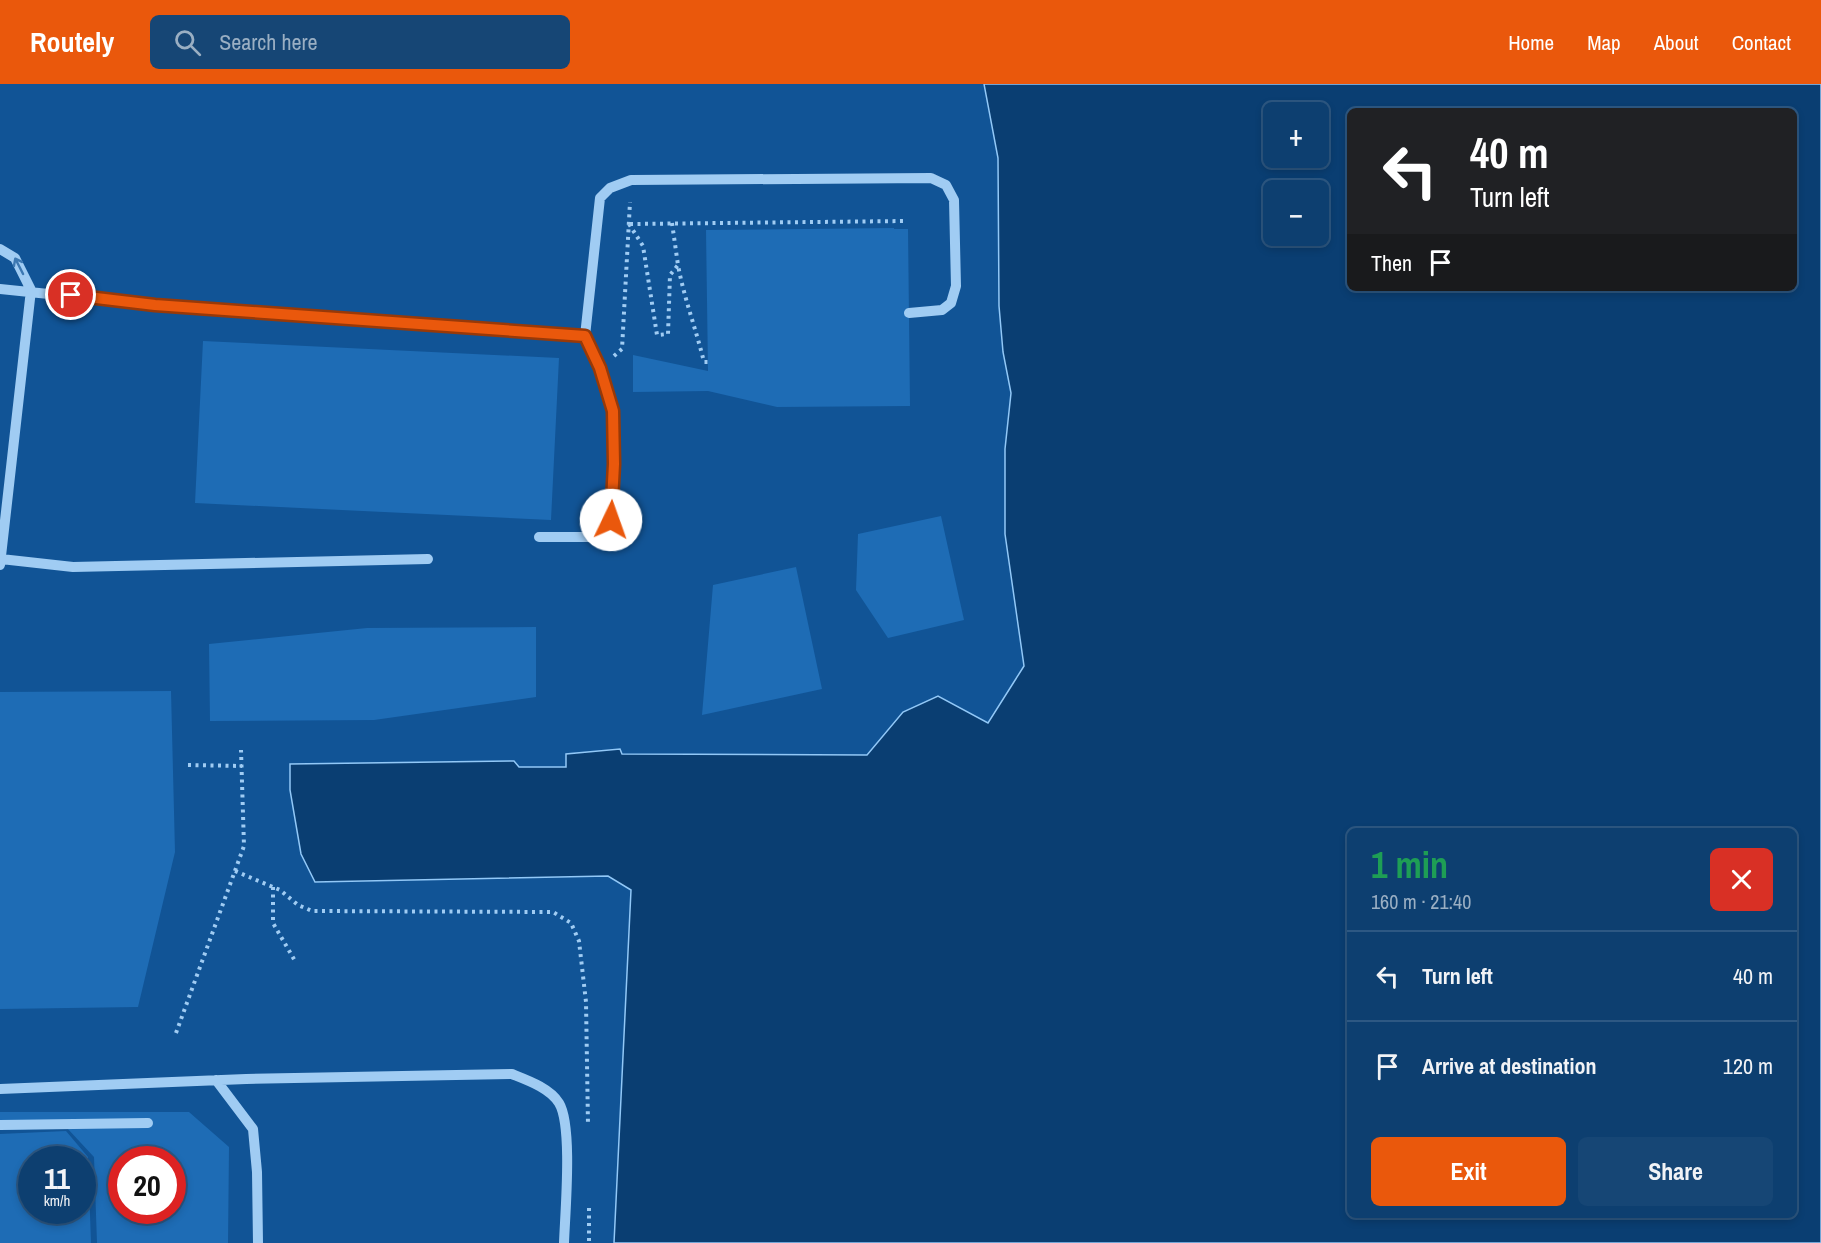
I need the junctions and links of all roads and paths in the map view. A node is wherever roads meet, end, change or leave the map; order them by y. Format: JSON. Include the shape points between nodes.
{"nodes":[{"id":1,"x":631,"y":180,"type":"junction"},
{"id":2,"x":906,"y":221,"type":"dead end"},
{"id":3,"x":672,"y":223,"type":"junction"},
{"id":4,"x":629,"y":224,"type":"junction"},
{"id":5,"x":0,"y":249,"type":"edge"},
{"id":6,"x":678,"y":265,"type":"junction"},
{"id":7,"x":0,"y":289,"type":"edge"},
{"id":8,"x":30,"y":290,"type":"junction"},
{"id":9,"x":909,"y":313,"type":"dead end"},
{"id":10,"x":585,"y":336,"type":"junction"},
{"id":11,"x":708,"y":362,"type":"dead end"},
{"id":12,"x":600,"y":368,"type":"junction"},
{"id":13,"x":538,"y":537,"type":"dead end"},
{"id":14,"x":1,"y":559,"type":"edge"},
{"id":15,"x":428,"y":559,"type":"dead end"},
{"id":16,"x":0,"y":565,"type":"edge"},
{"id":17,"x":241,"y":750,"type":"dead end"},
{"id":18,"x":188,"y":765,"type":"dead end"},
{"id":19,"x":242,"y":766,"type":"junction"},
{"id":20,"x":235,"y":871,"type":"junction"},
{"id":21,"x":273,"y":887,"type":"junction"},
{"id":22,"x":295,"y":961,"type":"dead end"},
{"id":23,"x":176,"y":1034,"type":"dead end"},
{"id":24,"x":216,"y":1080,"type":"junction"},
{"id":25,"x":0,"y":1089,"type":"edge"},
{"id":26,"x":148,"y":1123,"type":"dead end"},
{"id":27,"x":0,"y":1125,"type":"edge"},
{"id":28,"x":588,"y":1128,"type":"dead end"},
{"id":29,"x":588,"y":1197,"type":"dead end"},
{"id":30,"x":258,"y":1243,"type":"edge"},
{"id":31,"x":564,"y":1243,"type":"edge"},
{"id":32,"x":589,"y":1243,"type":"edge"}],
"edges":[{"from":1,"to":4,"type":"path"},
{"from":1,"to":9,"type":"lane","via":[[931,178],[945,184],[954,200],[956,286],[951,303],[942,310]]},
{"from":1,"to":10,"type":"lane","via":[[610,188],[600,198]]},
{"from":2,"to":3,"type":"path"},
{"from":3,"to":4,"type":"path"},
{"from":3,"to":6,"type":"path"},
{"from":4,"to":6,"type":"path","via":[[643,246],[657,335],[668,334],[670,275]]},
{"from":4,"to":12,"type":"path","via":[[622,349]]},
{"from":8,"to":5,"type":"lane","one_way":true,"via":[[15,258]]},
{"from":6,"to":11,"type":"path","via":[[704,362]]},
{"from":7,"to":8,"type":"lane"},
{"from":8,"to":10,"type":"lane","via":[[155,305]]},
{"from":8,"to":14,"type":"lane"},
{"from":10,"to":12,"type":"lane"},
{"from":12,"to":13,"type":"lane","via":[[613,411],[611,520],[594,537]]},
{"from":14,"to":15,"type":"lane","via":[[73,567]]},
{"from":14,"to":16,"type":"lane"},
{"from":17,"to":19,"type":"path"},
{"from":18,"to":19,"type":"path"},
{"from":19,"to":20,"type":"path","via":[[244,846]]},
{"from":20,"to":21,"type":"path"},
{"from":20,"to":23,"type":"path"},
{"from":21,"to":22,"type":"path","via":[[273,923]]},
{"from":21,"to":28,"type":"path","via":[[312,911],[553,912],[571,923],[579,942],[586,1002]]},
{"from":24,"to":25,"type":"lane"},
{"from":24,"to":30,"type":"lane","via":[[253,1129]]},
{"from":24,"to":31,"type":"lane","via":[[512,1074],[538,1084],[559,1103],[567,1129]]},
{"from":26,"to":27,"type":"lane"},
{"from":29,"to":32,"type":"path"}]}
